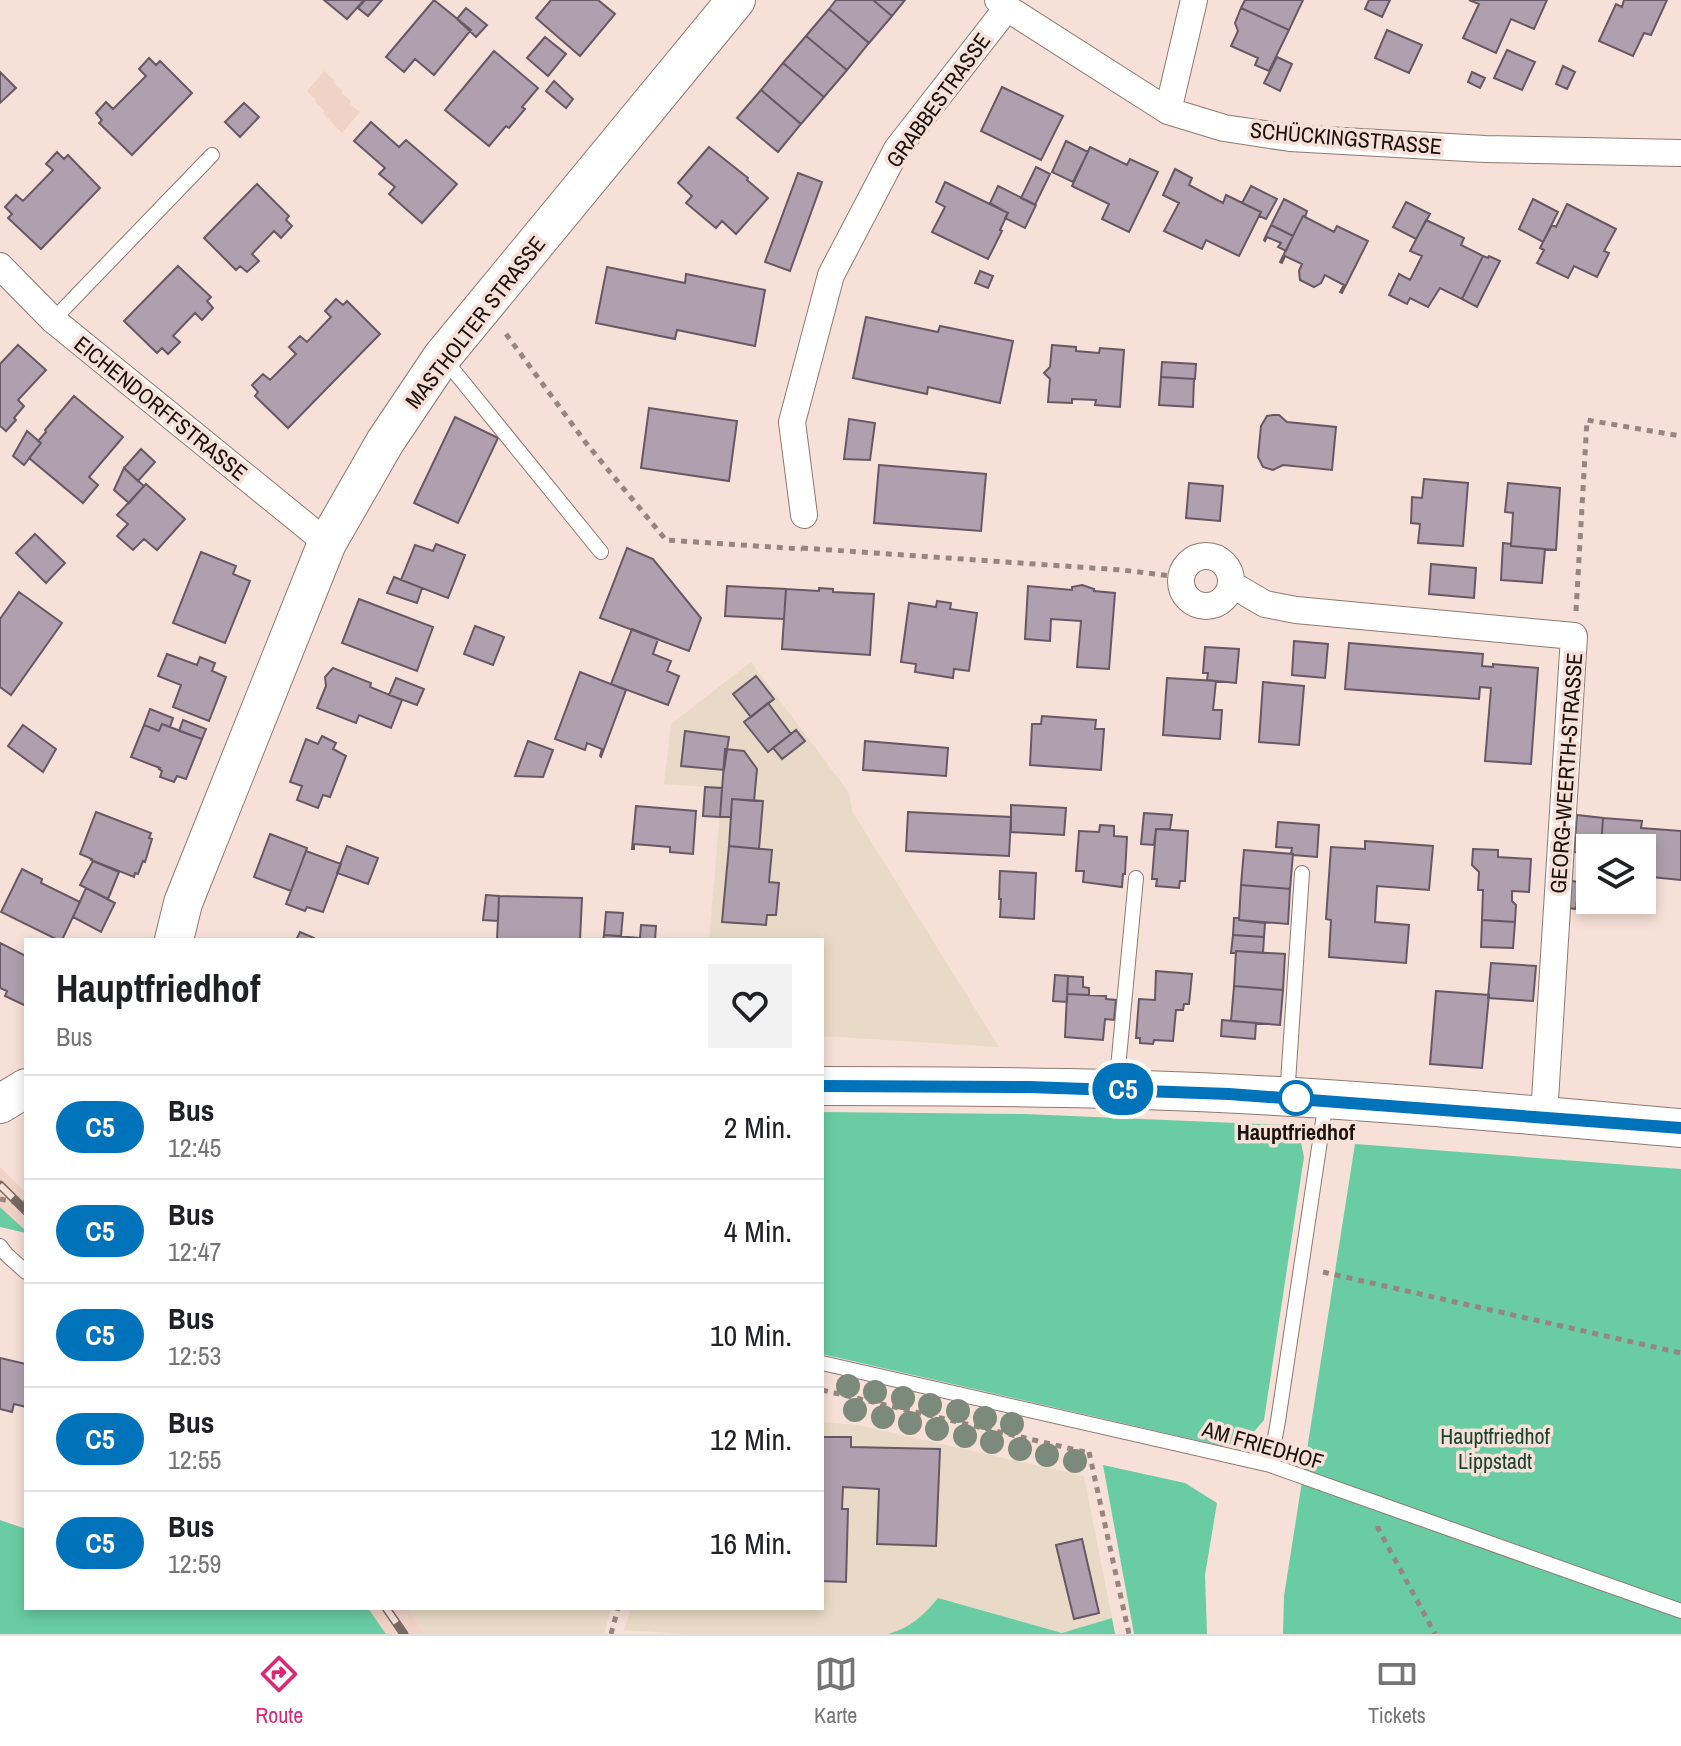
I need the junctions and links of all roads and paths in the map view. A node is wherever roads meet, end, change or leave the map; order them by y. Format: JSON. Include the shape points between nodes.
{"nodes":[{"id":1,"x":736,"y":0,"type":"edge"},
{"id":2,"x":1194,"y":0,"type":"edge"},
{"id":3,"x":1003,"y":4,"type":"edge"},
{"id":4,"x":1168,"y":111,"type":"junction"},
{"id":5,"x":1681,"y":153,"type":"edge"},
{"id":6,"x":212,"y":155,"type":"dead end"},
{"id":7,"x":0,"y":266,"type":"edge"},
{"id":8,"x":484,"y":304,"type":"junction"},
{"id":9,"x":53,"y":320,"type":"junction"},
{"id":10,"x":442,"y":357,"type":"junction"},
{"id":11,"x":1681,"y":436,"type":"edge"},
{"id":12,"x":804,"y":515,"type":"joint"},
{"id":13,"x":327,"y":543,"type":"junction"},
{"id":14,"x":802,"y":549,"type":"junction"},
{"id":15,"x":601,"y":552,"type":"dead end"},
{"id":16,"x":1180,"y":577,"type":"junction"},
{"id":17,"x":1231,"y":584,"type":"junction"},
{"id":18,"x":1574,"y":636,"type":"junction"},
{"id":19,"x":1302,"y":873,"type":"dead end"},
{"id":20,"x":1136,"y":878,"type":"dead end"},
{"id":21,"x":183,"y":903,"type":"junction"},
{"id":22,"x":161,"y":938,"type":"edge"},
{"id":23,"x":174,"y":938,"type":"edge"},
{"id":24,"x":181,"y":938,"type":"edge"},
{"id":25,"x":824,"y":1086,"type":"edge"},
{"id":26,"x":24,"y":1089,"type":"edge"},
{"id":27,"x":1116,"y":1089,"type":"junction"},
{"id":28,"x":1287,"y":1097,"type":"junction"},
{"id":29,"x":1326,"y":1100,"type":"junction"},
{"id":30,"x":0,"y":1104,"type":"edge"},
{"id":31,"x":24,"y":1114,"type":"edge"},
{"id":32,"x":0,"y":1115,"type":"edge"},
{"id":33,"x":1544,"y":1116,"type":"junction"},
{"id":34,"x":1681,"y":1128,"type":"edge"},
{"id":35,"x":0,"y":1199,"type":"edge"},
{"id":36,"x":24,"y":1203,"type":"edge"},
{"id":37,"x":0,"y":1246,"type":"edge"},
{"id":38,"x":1302,"y":1268,"type":"junction"},
{"id":39,"x":24,"y":1270,"type":"edge"},
{"id":40,"x":1681,"y":1353,"type":"edge"},
{"id":41,"x":824,"y":1363,"type":"edge"},
{"id":42,"x":824,"y":1390,"type":"edge"},
{"id":43,"x":1088,"y":1423,"type":"junction"},
{"id":44,"x":1089,"y":1453,"type":"junction"},
{"id":45,"x":1270,"y":1465,"type":"junction"},
{"id":46,"x":1386,"y":1506,"type":"junction"},
{"id":47,"x":617,"y":1610,"type":"edge"},
{"id":48,"x":1681,"y":1611,"type":"edge"},
{"id":49,"x":611,"y":1634,"type":"edge"},
{"id":50,"x":1129,"y":1634,"type":"edge"},
{"id":51,"x":1435,"y":1634,"type":"edge"}],
"edges":[{"from":1,"to":8,"type":"street","name":"MASTHOLTER STRASSE"},
{"from":2,"to":4,"type":"street"},
{"from":3,"to":4,"type":"street","name":"SCHÜCKINGSTRASSE"},
{"from":3,"to":12,"type":"street","name":"GRABBESTRASSE","via":[[897,149],[831,275],[792,422]]},
{"from":4,"to":5,"type":"street","name":"SCHÜCKINGSTRASSE","via":[[1224,128],[1290,138]]},
{"from":6,"to":9,"type":"lane"},
{"from":7,"to":9,"type":"street","name":"EICHENDORFFSTRASSE"},
{"from":8,"to":10,"type":"street","name":"MASTHOLTER STRASSE"},
{"from":8,"to":14,"type":"path","via":[[586,443],[666,540]]},
{"from":9,"to":13,"type":"street","name":"EICHENDORFFSTRASSE"},
{"from":10,"to":13,"type":"street","name":"MASTHOLTER STRASSE"},
{"from":10,"to":15,"type":"lane"},
{"from":11,"to":18,"type":"path","via":[[1587,420]]},
{"from":12,"to":14,"type":"path"},
{"from":13,"to":21,"type":"street","name":"MASTHOLTER STRASSE"},
{"from":14,"to":16,"type":"path"},
{"from":16,"to":17,"type":"street","name":"GEORG-WEERTH-STRASSE","via":[[1189,562],[1205,555],[1227,567]]},
{"from":16,"to":17,"type":"street","via":[[1183,593],[1202,606],[1217,604]]},
{"from":17,"to":18,"type":"street","name":"GEORG-WEERTH-STRASSE","via":[[1265,604],[1296,610]]},
{"from":18,"to":33,"type":"street","name":"GEORG-WEERTH-STRASSE"},
{"from":19,"to":28,"type":"lane"},
{"from":20,"to":27,"type":"lane"},
{"from":21,"to":22,"type":"street","name":"MASTHOLTER STRASSE"},
{"from":21,"to":23,"type":"street","name":"MASTHOLTER STRASSE"},
{"from":21,"to":24,"type":"street","name":"MASTHOLTER STRASSE"},
{"from":25,"to":27,"type":"street"},
{"from":26,"to":30,"type":"street"},
{"from":27,"to":28,"type":"street"},
{"from":28,"to":29,"type":"street"},
{"from":29,"to":33,"type":"street"},
{"from":29,"to":38,"type":"lane"},
{"from":31,"to":32,"type":"street"},
{"from":33,"to":34,"type":"street"},
{"from":35,"to":36,"type":"path"},
{"from":37,"to":39,"type":"lane"},
{"from":38,"to":40,"type":"path"},
{"from":38,"to":45,"type":"lane"},
{"from":41,"to":43,"type":"lane","name":"AM FRIEDHOF"},
{"from":42,"to":44,"type":"path"},
{"from":43,"to":44,"type":"path"},
{"from":43,"to":45,"type":"lane","name":"AM FRIEDHOF"},
{"from":44,"to":50,"type":"path"},
{"from":45,"to":46,"type":"lane","name":"AM FRIEDHOF"},
{"from":46,"to":48,"type":"lane","name":"AM FRIEDHOF"},
{"from":46,"to":51,"type":"path","via":[[1378,1528]]},
{"from":47,"to":49,"type":"path"}]}
